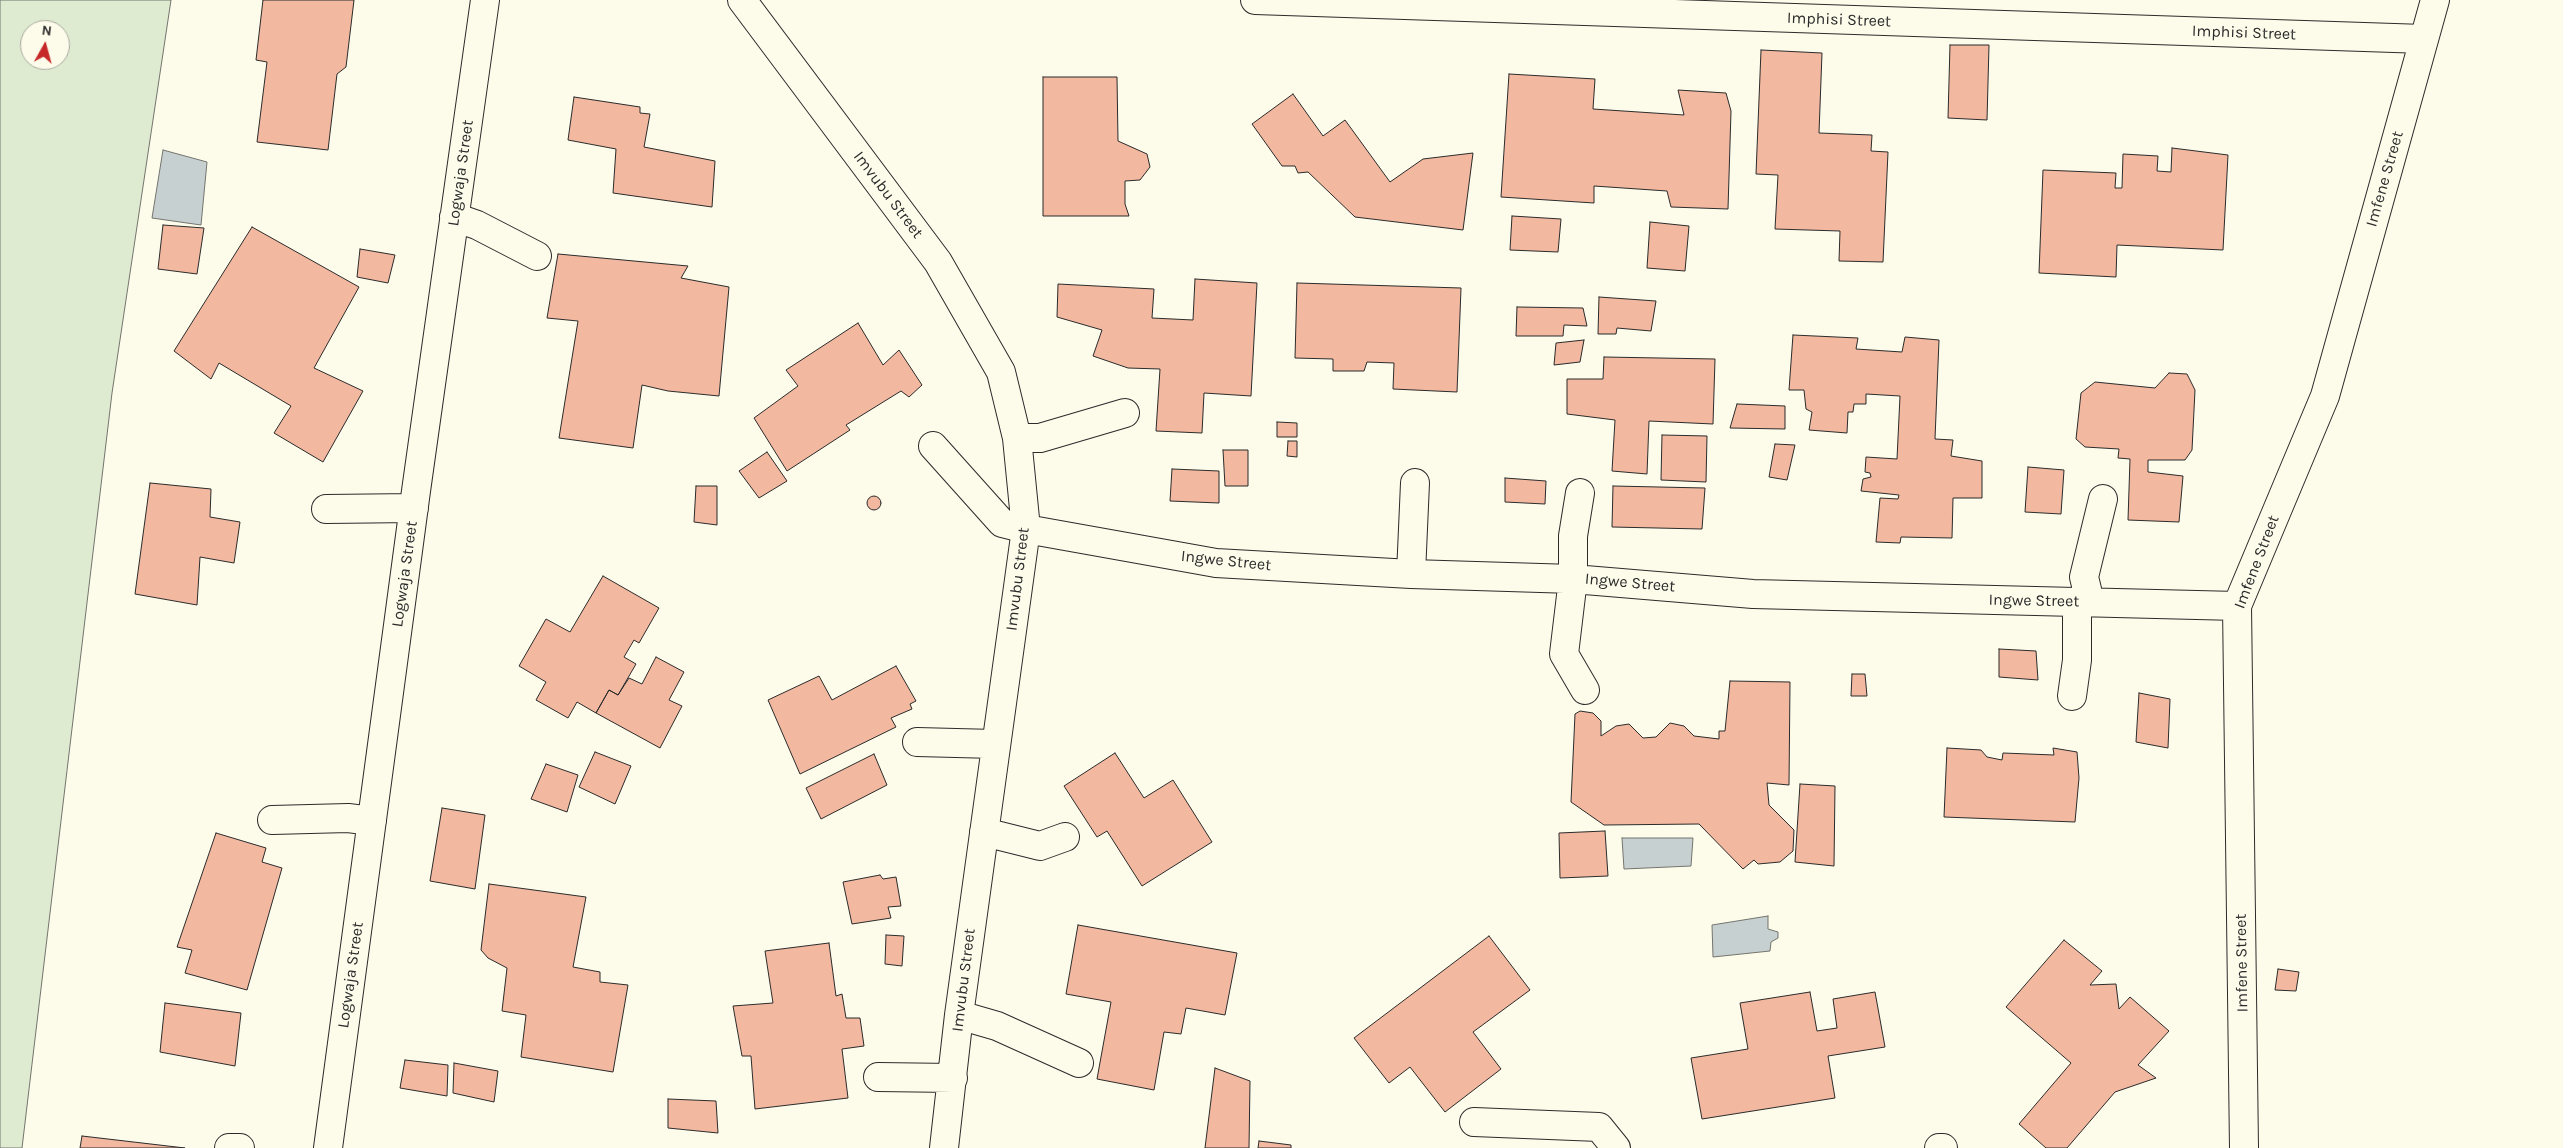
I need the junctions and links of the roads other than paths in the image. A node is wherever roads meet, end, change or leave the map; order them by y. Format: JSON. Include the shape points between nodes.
{"nodes":[{"id":1,"x":485,"y":0,"type":"edge"},
{"id":2,"x":742,"y":0,"type":"edge"},
{"id":3,"x":1255,"y":0,"type":"edge"},
{"id":4,"x":2435,"y":0,"type":"edge"},
{"id":5,"x":2424,"y":39,"type":"junction"},
{"id":6,"x":454,"y":218,"type":"junction"},
{"id":7,"x":537,"y":256,"type":"dead end"},
{"id":8,"x":1125,"y":413,"type":"dead end"},
{"id":9,"x":1017,"y":438,"type":"junction"},
{"id":10,"x":933,"y":446,"type":"dead end"},
{"id":11,"x":1415,"y":483,"type":"dead end"},
{"id":12,"x":1580,"y":493,"type":"dead end"},
{"id":13,"x":2103,"y":500,"type":"dead end"},
{"id":14,"x":414,"y":508,"type":"junction"},
{"id":15,"x":326,"y":509,"type":"dead end"},
{"id":16,"x":1026,"y":529,"type":"junction"},
{"id":17,"x":1410,"y":574,"type":"junction"},
{"id":18,"x":1573,"y":578,"type":"junction"},
{"id":19,"x":2083,"y":602,"type":"junction"},
{"id":20,"x":2237,"y":606,"type":"junction"},
{"id":21,"x":1585,"y":690,"type":"dead end"},
{"id":22,"x":2072,"y":696,"type":"dead end"},
{"id":23,"x":917,"y":742,"type":"dead end"},
{"id":24,"x":995,"y":744,"type":"junction"},
{"id":25,"x":272,"y":820,"type":"dead end"},
{"id":26,"x":372,"y":821,"type":"junction"},
{"id":27,"x":984,"y":832,"type":"junction"},
{"id":28,"x":1065,"y":837,"type":"dead end"},
{"id":29,"x":959,"y":1015,"type":"junction"},
{"id":30,"x":1079,"y":1063,"type":"dead end"},
{"id":31,"x":878,"y":1077,"type":"dead end"},
{"id":32,"x":953,"y":1078,"type":"junction"},
{"id":33,"x":1474,"y":1122,"type":"dead end"},
{"id":34,"x":229,"y":1148,"type":"edge"},
{"id":35,"x":240,"y":1148,"type":"edge"},
{"id":36,"x":328,"y":1148,"type":"edge"},
{"id":37,"x":944,"y":1148,"type":"edge"},
{"id":38,"x":1616,"y":1148,"type":"edge"},
{"id":39,"x":1939,"y":1148,"type":"edge"},
{"id":40,"x":1943,"y":1148,"type":"edge"},
{"id":41,"x":2244,"y":1148,"type":"edge"}],
"edges":[{"from":1,"to":6,"type":"street","name":"Logwaja Street"},
{"from":2,"to":9,"type":"street","name":"Imvubu Street","via":[[938,262],[1001,372]]},
{"from":3,"to":5,"type":"street","name":"Imphisi Street"},
{"from":4,"to":5,"type":"street","name":"Imfene Street"},
{"from":5,"to":20,"type":"street","name":"Imfene Street","via":[[2325,396]]},
{"from":6,"to":7,"type":"street","via":[[477,224]]},
{"from":6,"to":14,"type":"street","name":"Logwaja Street"},
{"from":8,"to":9,"type":"street","via":[[1040,438]]},
{"from":9,"to":16,"type":"street","name":"Imvubu Street"},
{"from":10,"to":16,"type":"street","name":"Ingwe Street","via":[[1002,523]]},
{"from":11,"to":17,"type":"street"},
{"from":12,"to":18,"type":"street","via":[[1573,536]]},
{"from":13,"to":19,"type":"street","via":[[2084,577]]},
{"from":14,"to":15,"type":"street"},
{"from":14,"to":26,"type":"street","name":"Logwaja Street"},
{"from":16,"to":17,"type":"street","name":"Ingwe Street","via":[[1216,563]]},
{"from":16,"to":24,"type":"street","name":"Imvubu Street"},
{"from":17,"to":18,"type":"street","name":"Ingwe Street"},
{"from":18,"to":19,"type":"street","name":"Ingwe Street","via":[[1753,594]]},
{"from":18,"to":21,"type":"street","via":[[1564,654]]},
{"from":19,"to":20,"type":"street","name":"Ingwe Street"},
{"from":19,"to":22,"type":"street"},
{"from":20,"to":41,"type":"street","name":"Imfene Street"},
{"from":23,"to":24,"type":"street"},
{"from":24,"to":27,"type":"street","name":"Imvubu Street"},
{"from":25,"to":26,"type":"street","via":[[348,818]]},
{"from":26,"to":36,"type":"street","name":"Logwaja Street"},
{"from":27,"to":28,"type":"street","via":[[1040,846]]},
{"from":27,"to":29,"type":"street","name":"Imvubu Street"},
{"from":29,"to":30,"type":"street","via":[[997,1026]]},
{"from":29,"to":32,"type":"street","name":"Imvubu Street"},
{"from":31,"to":32,"type":"street"},
{"from":32,"to":37,"type":"street","name":"Imvubu Street"},
{"from":33,"to":38,"type":"street","via":[[1600,1127]]},
{"from":34,"to":35,"type":"street"},
{"from":39,"to":40,"type":"street"}]}
